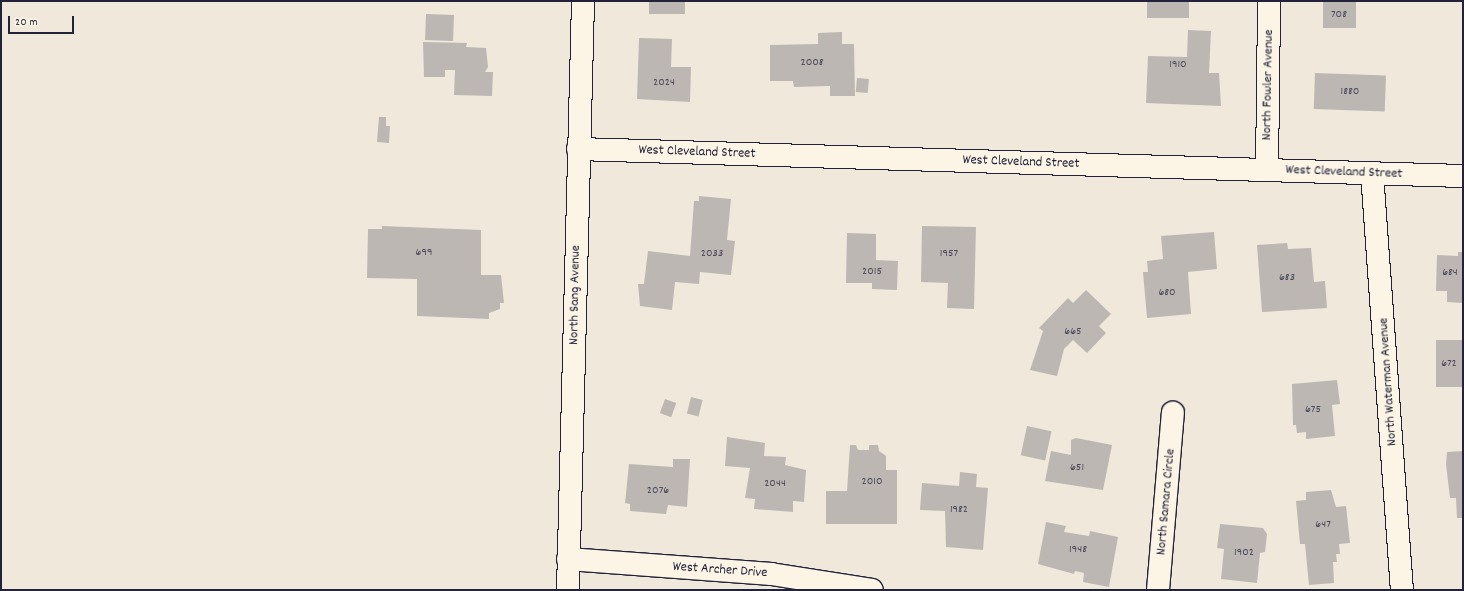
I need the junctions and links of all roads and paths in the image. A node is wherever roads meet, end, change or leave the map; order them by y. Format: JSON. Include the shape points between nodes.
{"nodes":[{"id":1,"x":583,"y":1,"type":"edge"},
{"id":2,"x":1269,"y":1,"type":"edge"},
{"id":3,"x":578,"y":148,"type":"junction"},
{"id":4,"x":1267,"y":170,"type":"junction"},
{"id":5,"x":1372,"y":173,"type":"junction"},
{"id":6,"x":1463,"y":176,"type":"edge"},
{"id":7,"x":1173,"y":413,"type":"dead end"},
{"id":8,"x":568,"y":559,"type":"junction"},
{"id":9,"x":568,"y":590,"type":"edge"},
{"id":10,"x":872,"y":590,"type":"edge"},
{"id":11,"x":1158,"y":590,"type":"edge"},
{"id":12,"x":1402,"y":590,"type":"edge"}],
"edges":[{"from":1,"to":3,"type":"street","name":"North Sang Avenue"},
{"from":2,"to":4,"type":"street","name":"North Fowler Avenue"},
{"from":3,"to":4,"type":"street","name":"West Cleveland Street"},
{"from":3,"to":8,"type":"street","name":"North Sang Avenue"},
{"from":4,"to":5,"type":"street","name":"West Cleveland Street"},
{"from":5,"to":6,"type":"street","name":"West Cleveland Street"},
{"from":5,"to":12,"type":"street","name":"North Waterman Avenue"},
{"from":7,"to":11,"type":"street","name":"North Samara Circle"},
{"from":8,"to":9,"type":"street","name":"North Sang Avenue"},
{"from":8,"to":10,"type":"street","name":"West Archer Drive","via":[[771,574]]}]}
